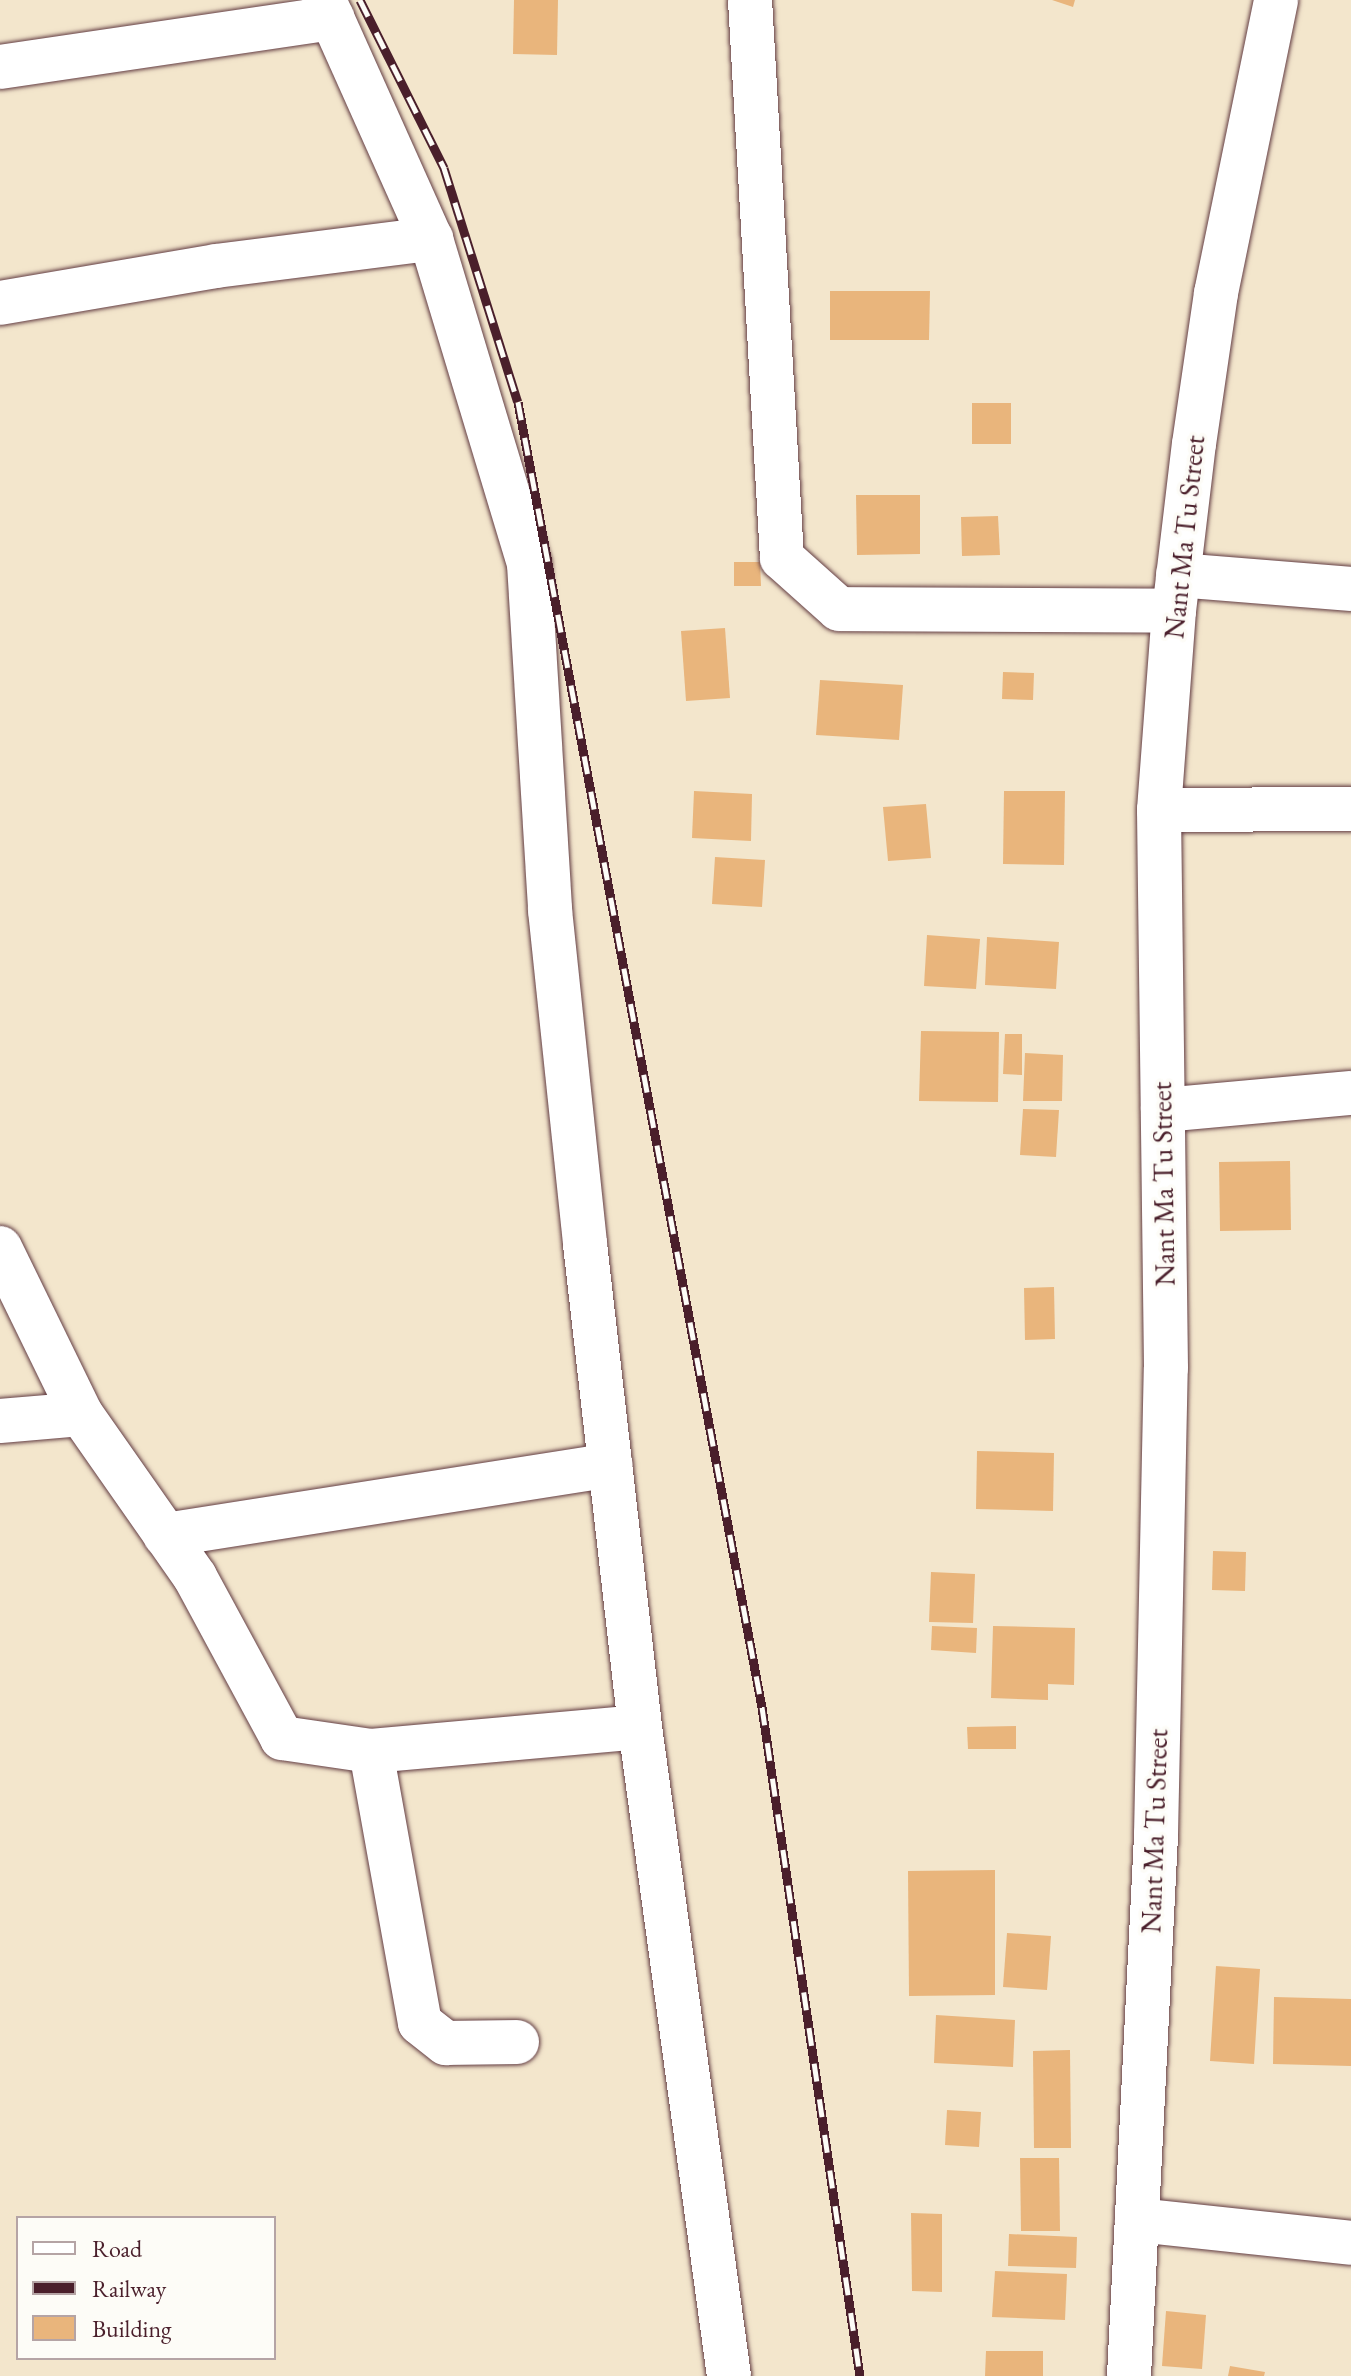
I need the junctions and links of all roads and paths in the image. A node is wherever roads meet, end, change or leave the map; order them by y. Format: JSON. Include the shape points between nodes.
{"nodes":[{"id":1,"x":750,"y":0,"type":"edge"},
{"id":2,"x":1276,"y":0,"type":"edge"},
{"id":3,"x":328,"y":9,"type":"edge"},
{"id":4,"x":0,"y":67,"type":"edge"},
{"id":5,"x":431,"y":239,"type":"junction"},
{"id":6,"x":0,"y":303,"type":"edge"},
{"id":7,"x":1351,"y":589,"type":"edge"},
{"id":8,"x":1176,"y":593,"type":"junction"},
{"id":9,"x":1351,"y":809,"type":"edge"},
{"id":10,"x":1159,"y":810,"type":"junction"},
{"id":11,"x":1351,"y":1093,"type":"edge"},
{"id":12,"x":1163,"y":1110,"type":"junction"},
{"id":13,"x":0,"y":1248,"type":"edge"},
{"id":14,"x":81,"y":1414,"type":"junction"},
{"id":15,"x":0,"y":1421,"type":"edge"},
{"id":16,"x":611,"y":1465,"type":"junction"},
{"id":17,"x":165,"y":1535,"type":"junction"},
{"id":18,"x":640,"y":1727,"type":"junction"},
{"id":19,"x":371,"y":1751,"type":"junction"},
{"id":20,"x":517,"y":2042,"type":"dead end"},
{"id":21,"x":1137,"y":2220,"type":"junction"},
{"id":22,"x":1351,"y":2243,"type":"edge"},
{"id":23,"x":729,"y":2376,"type":"edge"},
{"id":24,"x":1129,"y":2376,"type":"edge"}],
"edges":[{"from":1,"to":8,"type":"street","via":[[782,558],[839,609]]},
{"from":2,"to":8,"type":"street","name":"Nant Ma Tu Street","via":[[1216,293]]},
{"from":3,"to":4,"type":"street"},
{"from":3,"to":5,"type":"street"},
{"from":5,"to":6,"type":"street","via":[[216,266]]},
{"from":5,"to":16,"type":"street","via":[[529,564],[550,910]]},
{"from":7,"to":8,"type":"street"},
{"from":8,"to":10,"type":"street","name":"Nant Ma Tu Street"},
{"from":9,"to":10,"type":"street"},
{"from":10,"to":12,"type":"street","name":"Nant Ma Tu Street"},
{"from":11,"to":12,"type":"street"},
{"from":12,"to":21,"type":"street","name":"Nant Ma Tu Street","via":[[1166,1368],[1156,1819]]},
{"from":13,"to":14,"type":"street"},
{"from":14,"to":15,"type":"street"},
{"from":14,"to":17,"type":"street"},
{"from":16,"to":17,"type":"street"},
{"from":16,"to":18,"type":"street"},
{"from":17,"to":19,"type":"street","via":[[195,1577],[282,1738]]},
{"from":18,"to":19,"type":"street"},
{"from":18,"to":23,"type":"street"},
{"from":19,"to":20,"type":"street","via":[[420,2023],[446,2043]]},
{"from":21,"to":22,"type":"street"},
{"from":21,"to":24,"type":"street","name":"Nant Ma Tu Street"}]}
